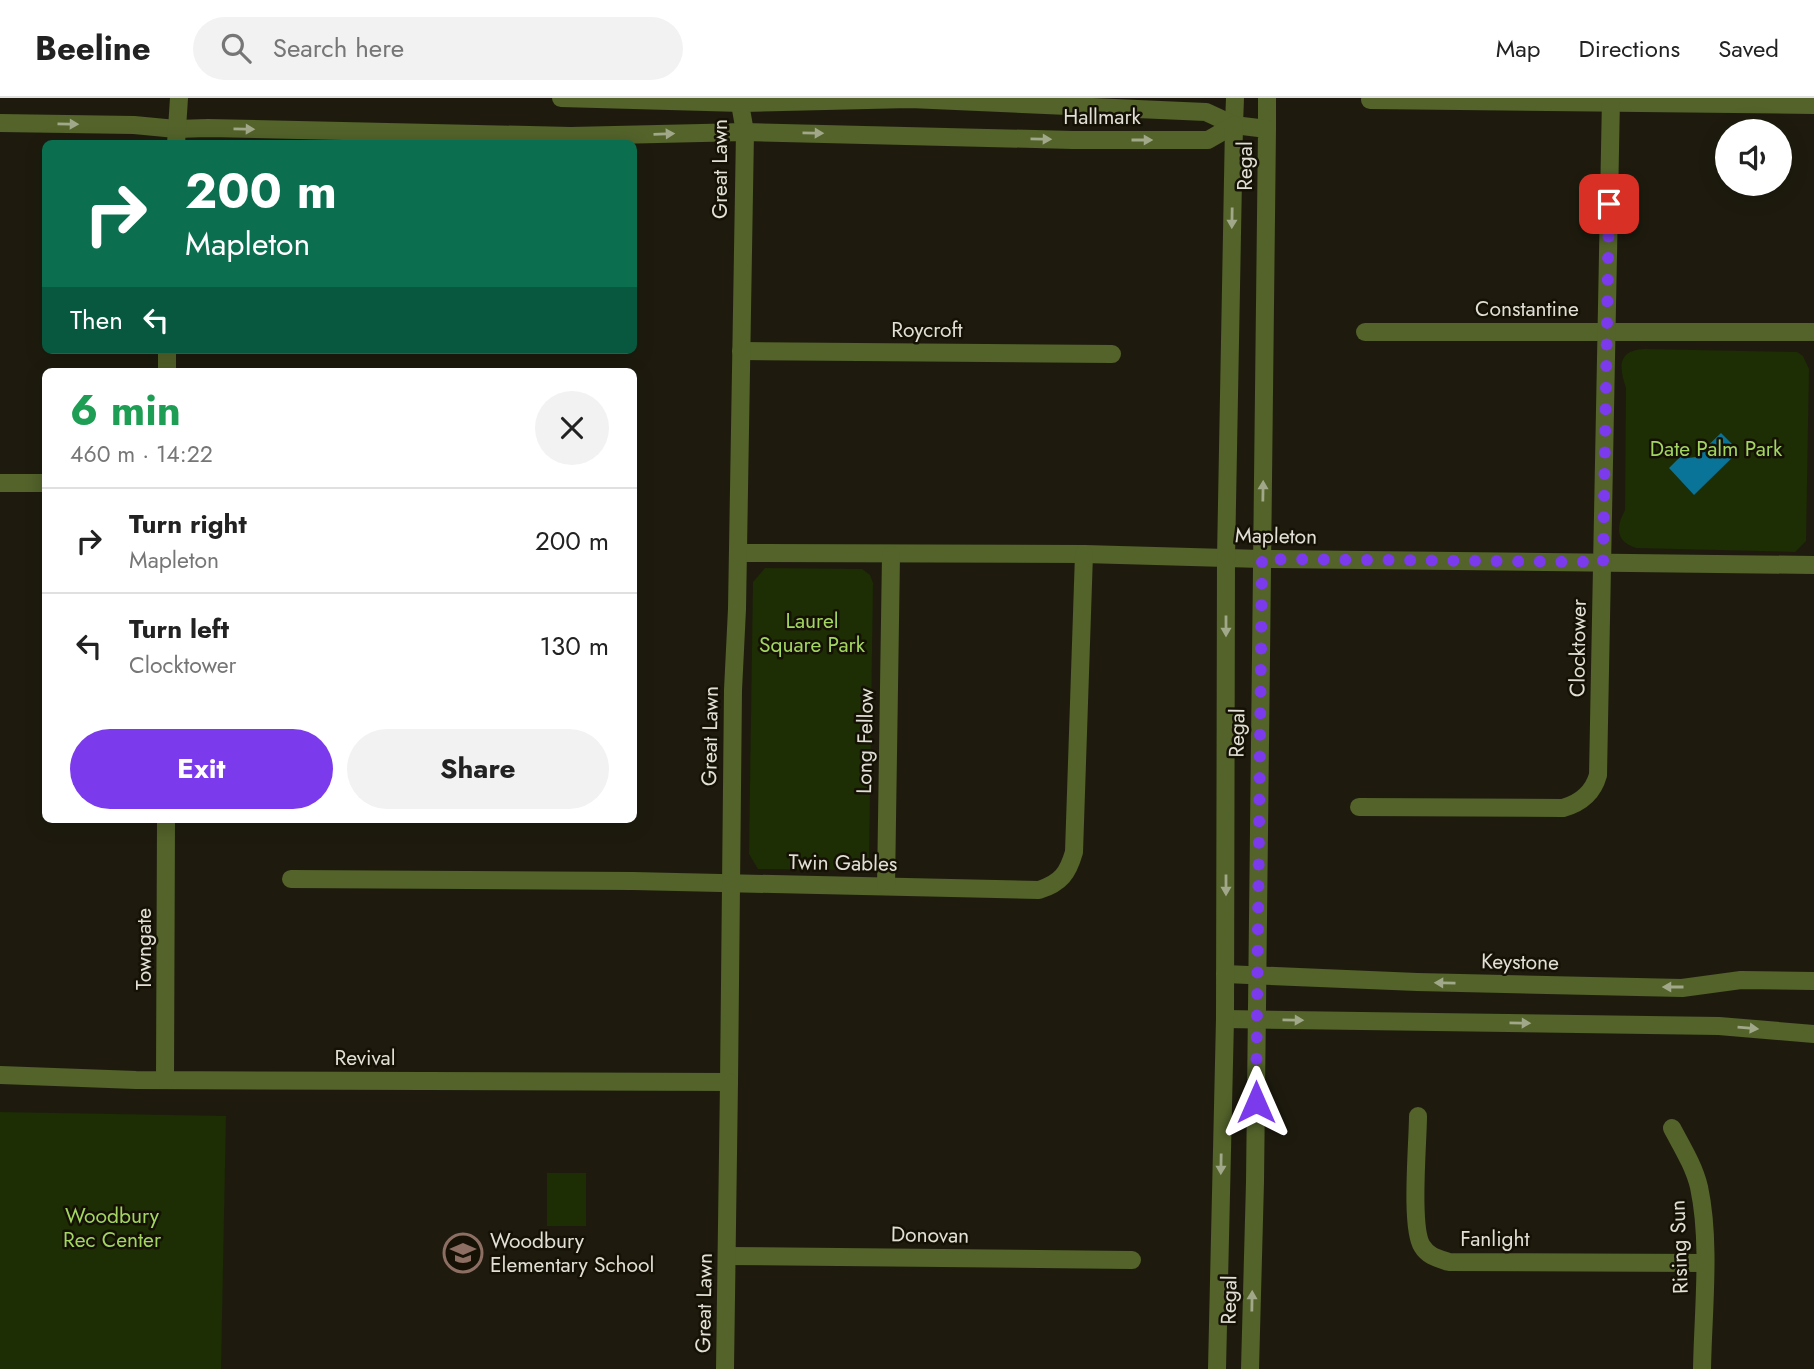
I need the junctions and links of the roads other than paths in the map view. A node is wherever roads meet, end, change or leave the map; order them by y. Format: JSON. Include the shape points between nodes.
{"nodes":[{"id":1,"x":179,"y":98,"type":"edge"},
{"id":2,"x":561,"y":98,"type":"edge"},
{"id":3,"x":1235,"y":98,"type":"edge"},
{"id":4,"x":1267,"y":98,"type":"edge"},
{"id":5,"x":1611,"y":99,"type":"edge"},
{"id":6,"x":742,"y":100,"type":"edge"},
{"id":7,"x":1370,"y":100,"type":"edge"},
{"id":8,"x":1814,"y":105,"type":"edge"},
{"id":9,"x":0,"y":123,"type":"edge"},
{"id":10,"x":1234,"y":125,"type":"junction"},
{"id":11,"x":1268,"y":129,"type":"junction"},
{"id":12,"x":745,"y":132,"type":"junction"},
{"id":13,"x":176,"y":136,"type":"edge"},
{"id":14,"x":1365,"y":332,"type":"dead end"},
{"id":15,"x":1607,"y":332,"type":"junction"},
{"id":16,"x":1814,"y":332,"type":"edge"},
{"id":17,"x":741,"y":351,"type":"junction"},
{"id":18,"x":1112,"y":354,"type":"dead end"},
{"id":19,"x":0,"y":483,"type":"edge"},
{"id":20,"x":42,"y":483,"type":"edge"},
{"id":21,"x":738,"y":553,"type":"junction"},
{"id":22,"x":1084,"y":554,"type":"junction"},
{"id":23,"x":891,"y":555,"type":"junction"},
{"id":24,"x":1226,"y":558,"type":"junction"},
{"id":25,"x":1262,"y":559,"type":"junction"},
{"id":26,"x":1603,"y":562,"type":"junction"},
{"id":27,"x":1814,"y":565,"type":"edge"},
{"id":28,"x":1359,"y":807,"type":"dead end"},
{"id":29,"x":166,"y":823,"type":"edge"},
{"id":30,"x":291,"y":879,"type":"dead end"},
{"id":31,"x":731,"y":883,"type":"junction"},
{"id":32,"x":886,"y":886,"type":"junction"},
{"id":33,"x":1225,"y":974,"type":"junction"},
{"id":34,"x":1256,"y":974,"type":"junction"},
{"id":35,"x":1814,"y":981,"type":"edge"},
{"id":36,"x":1225,"y":1019,"type":"junction"},
{"id":37,"x":1256,"y":1020,"type":"junction"},
{"id":38,"x":1814,"y":1034,"type":"edge"},
{"id":39,"x":0,"y":1075,"type":"edge"},
{"id":40,"x":165,"y":1080,"type":"junction"},
{"id":41,"x":729,"y":1082,"type":"junction"},
{"id":42,"x":1418,"y":1116,"type":"dead end"},
{"id":43,"x":1672,"y":1128,"type":"dead end"},
{"id":44,"x":727,"y":1256,"type":"junction"},
{"id":45,"x":1132,"y":1260,"type":"dead end"},
{"id":46,"x":1704,"y":1263,"type":"junction"},
{"id":47,"x":725,"y":1369,"type":"edge"},
{"id":48,"x":1217,"y":1369,"type":"edge"},
{"id":49,"x":1250,"y":1369,"type":"edge"},
{"id":50,"x":1702,"y":1369,"type":"edge"}],
"edges":[{"from":1,"to":13,"type":"street"},
{"from":2,"to":6,"type":"street","name":"Hallmark"},
{"from":3,"to":10,"type":"street","name":"Regal"},
{"from":4,"to":11,"type":"street","name":"Regal"},
{"from":5,"to":7,"type":"street"},
{"from":5,"to":8,"type":"street"},
{"from":5,"to":15,"type":"street","name":"Clocktower"},
{"from":6,"to":10,"type":"street","name":"Hallmark","via":[[911,99],[1206,112]]},
{"from":6,"to":12,"type":"street","name":"Great Lawn"},
{"from":9,"to":13,"type":"street","name":"Hallmark","one_way":true,"via":[[134,125]]},
{"from":10,"to":11,"type":"street","name":"Hallmark"},
{"from":12,"to":10,"type":"street","name":"Hallmark","one_way":true,"via":[[1208,140]]},
{"from":10,"to":24,"type":"street","name":"Regal","one_way":true},
{"from":25,"to":11,"type":"street","name":"Regal","one_way":true},
{"from":13,"to":12,"type":"street","name":"Hallmark","one_way":true,"via":[[208,128],[572,136]]},
{"from":12,"to":17,"type":"street","name":"Great Lawn"},
{"from":14,"to":15,"type":"street","name":"Constantine"},
{"from":15,"to":16,"type":"street","name":"Constantine"},
{"from":15,"to":26,"type":"street","name":"Clocktower"},
{"from":17,"to":18,"type":"street","name":"Roycroft"},
{"from":17,"to":21,"type":"street","name":"Great Lawn"},
{"from":19,"to":20,"type":"street"},
{"from":21,"to":23,"type":"street","name":"Mapleton"},
{"from":21,"to":31,"type":"street","name":"Great Lawn"},
{"from":22,"to":23,"type":"street","name":"Mapleton"},
{"from":22,"to":24,"type":"street","name":"Mapleton"},
{"from":22,"to":32,"type":"street","name":"Twin Gables","via":[[1074,852],[1063,878],[1039,890]]},
{"from":23,"to":32,"type":"street","name":"Long Fellow"},
{"from":24,"to":25,"type":"street","name":"Mapleton"},
{"from":24,"to":33,"type":"street","name":"Regal","one_way":true},
{"from":25,"to":26,"type":"street","name":"Mapleton"},
{"from":25,"to":34,"type":"street","name":"Regal"},
{"from":26,"to":27,"type":"street","name":"Mapleton"},
{"from":26,"to":28,"type":"street","name":"Clocktower","via":[[1595,786],[1576,804],[1563,808]]},
{"from":29,"to":40,"type":"street","name":"Towngate"},
{"from":30,"to":31,"type":"street","name":"Twin Gables"},
{"from":31,"to":32,"type":"street","name":"Twin Gables"},
{"from":31,"to":41,"type":"street","name":"Great Lawn"},
{"from":33,"to":34,"type":"street","name":"Keystone"},
{"from":33,"to":36,"type":"street","name":"Regal"},
{"from":35,"to":34,"type":"street","name":"Keystone","one_way":true,"via":[[1741,980],[1682,988]]},
{"from":34,"to":37,"type":"street","name":"Regal"},
{"from":36,"to":37,"type":"street"},
{"from":36,"to":48,"type":"street","name":"Regal","one_way":true},
{"from":37,"to":38,"type":"street","one_way":true,"via":[[1719,1026]]},
{"from":49,"to":37,"type":"street","name":"Regal","one_way":true},
{"from":39,"to":40,"type":"street","name":"Revival"},
{"from":40,"to":41,"type":"street","name":"Revival"},
{"from":41,"to":44,"type":"street","name":"Great Lawn"},
{"from":42,"to":46,"type":"street","name":"Fanlight","via":[[1417,1234],[1434,1257],[1449,1262]]},
{"from":43,"to":46,"type":"street","name":"Rising Sun","via":[[1698,1185]]},
{"from":44,"to":45,"type":"street","name":"Donovan"},
{"from":44,"to":47,"type":"street","name":"Great Lawn"},
{"from":46,"to":50,"type":"street","name":"Rising Sun"}]}
